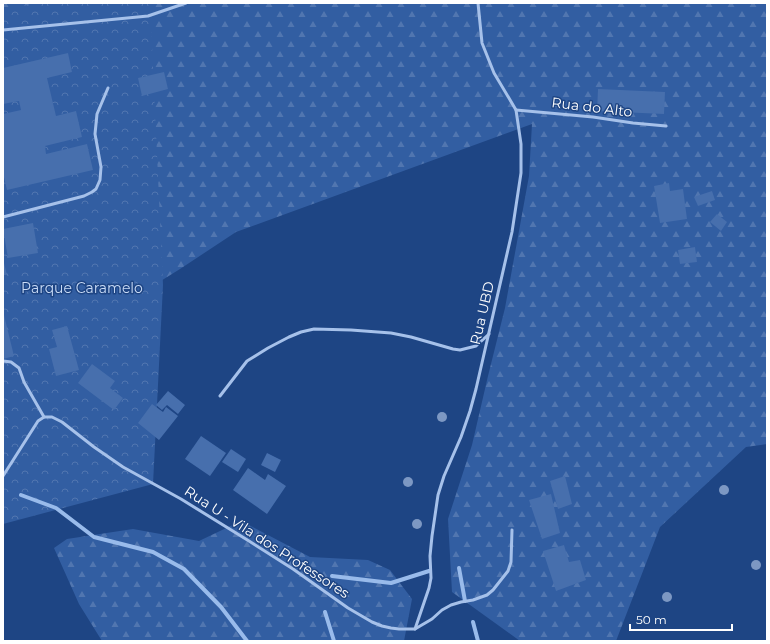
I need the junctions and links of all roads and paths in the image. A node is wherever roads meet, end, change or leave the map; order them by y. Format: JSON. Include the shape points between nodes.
{"nodes":[{"id":1,"x":186,"y":3,"type":"edge"},
{"id":2,"x":478,"y":3,"type":"edge"},
{"id":3,"x":3,"y":30,"type":"edge"},
{"id":4,"x":108,"y":88,"type":"dead end"},
{"id":5,"x":516,"y":110,"type":"junction"},
{"id":6,"x":666,"y":126,"type":"dead end"},
{"id":7,"x":3,"y":211,"type":"edge"},
{"id":8,"x":4,"y":217,"type":"edge"},
{"id":9,"x":489,"y":334,"type":"junction"},
{"id":10,"x":3,"y":361,"type":"edge"},
{"id":11,"x":220,"y":396,"type":"dead end"},
{"id":12,"x":44,"y":417,"type":"junction"},
{"id":13,"x":3,"y":476,"type":"edge"},
{"id":14,"x":512,"y":530,"type":"dead end"},
{"id":15,"x":415,"y":629,"type":"junction"}],
"edges":[{"from":1,"to":3,"type":"lane","via":[[148,16]]},
{"from":2,"to":5,"type":"lane","name":"Rua UBD","via":[[482,43],[494,73]]},
{"from":4,"to":8,"type":"lane","via":[[97,114],[95,134],[101,167],[96,189],[84,196]]},
{"from":5,"to":6,"type":"lane","name":"Rua do Alto"},
{"from":5,"to":9,"type":"lane","name":"Rua UBD","via":[[521,144],[521,173],[512,232]]},
{"from":7,"to":8,"type":"lane"},
{"from":9,"to":11,"type":"lane","via":[[476,346],[460,350],[391,333],[314,329],[289,336],[247,361]]},
{"from":9,"to":15,"type":"lane","name":"Rua UBD","via":[[470,411],[438,495],[432,536],[430,583]]},
{"from":10,"to":12,"type":"lane","via":[[12,362],[19,368]]},
{"from":12,"to":13,"type":"lane","via":[[38,422]]},
{"from":12,"to":15,"type":"lane","name":"Rua U - Vila dos Professores","via":[[52,417],[62,422],[123,467],[249,540],[360,615],[382,626],[399,630]]},
{"from":14,"to":15,"type":"lane","via":[[511,562],[508,571],[493,590],[473,600],[451,605]]}]}
